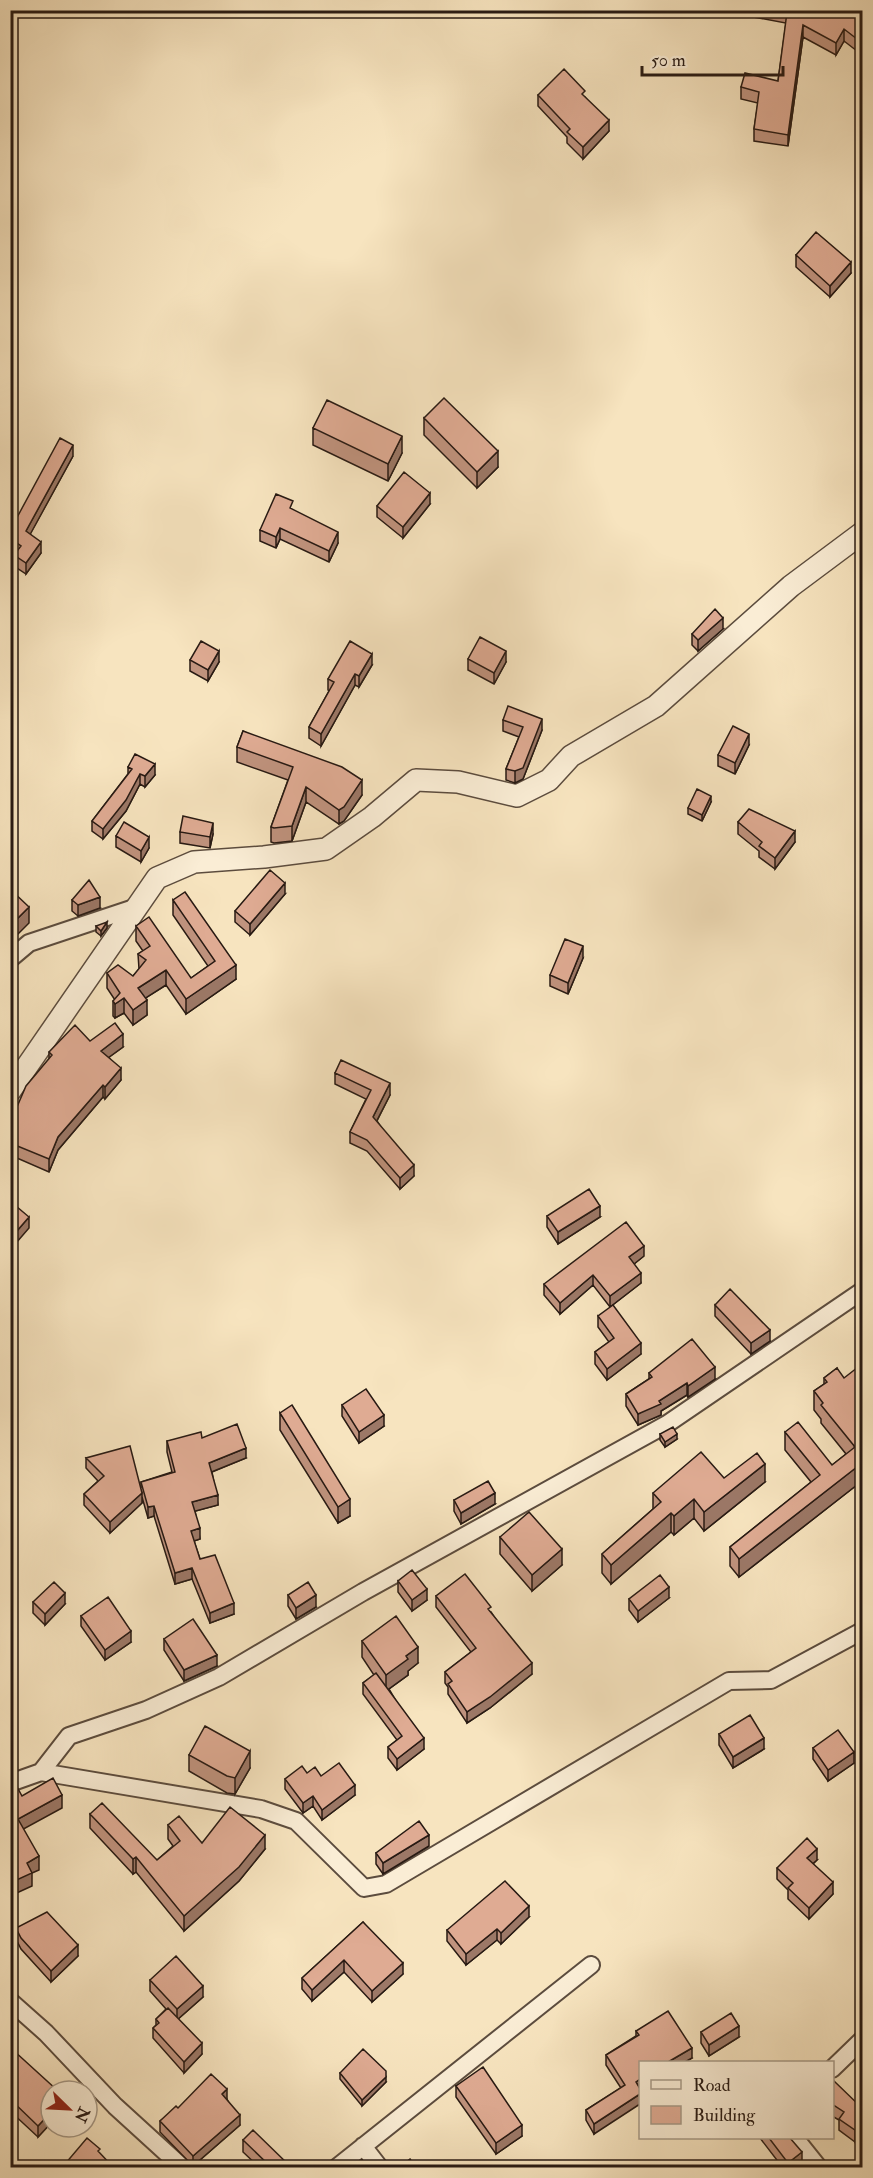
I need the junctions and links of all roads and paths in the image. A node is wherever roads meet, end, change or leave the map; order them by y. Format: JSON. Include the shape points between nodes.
{"nodes":[{"id":1,"x":862,"y":533,"type":"edge"},
{"id":2,"x":137,"y":907,"type":"junction"},
{"id":3,"x":10,"y":959,"type":"edge"},
{"id":4,"x":10,"y":1090,"type":"edge"},
{"id":5,"x":862,"y":1291,"type":"edge"},
{"id":6,"x":862,"y":1631,"type":"edge"},
{"id":7,"x":40,"y":1772,"type":"junction"},
{"id":8,"x":10,"y":1783,"type":"edge"},
{"id":9,"x":591,"y":1965,"type":"dead end"},
{"id":10,"x":10,"y":2001,"type":"edge"},
{"id":11,"x":862,"y":2040,"type":"edge"},
{"id":12,"x":834,"y":2067,"type":"edge"},
{"id":13,"x":796,"y":2139,"type":"edge"},
{"id":14,"x":363,"y":2146,"type":"junction"},
{"id":15,"x":183,"y":2168,"type":"edge"},
{"id":16,"x":336,"y":2168,"type":"edge"},
{"id":17,"x":380,"y":2168,"type":"edge"},
{"id":18,"x":819,"y":2168,"type":"edge"}],
"edges":[{"from":1,"to":2,"type":"street","via":[[791,586],[656,706],[571,756],[549,780],[517,796],[458,782],[416,780],[326,849],[194,862],[157,878]]},
{"from":2,"to":3,"type":"street","via":[[29,943]]},
{"from":2,"to":4,"type":"street"},
{"from":5,"to":7,"type":"street","via":[[667,1424],[363,1592],[219,1677],[146,1710],[69,1736]]},
{"from":6,"to":7,"type":"street","via":[[771,1680],[729,1681],[386,1884],[364,1888],[296,1821],[261,1809]]},
{"from":7,"to":8,"type":"street"},
{"from":9,"to":14,"type":"street"},
{"from":10,"to":15,"type":"street"},
{"from":11,"to":12,"type":"street"},
{"from":13,"to":18,"type":"street"},
{"from":14,"to":16,"type":"street"},
{"from":14,"to":17,"type":"street"}]}
